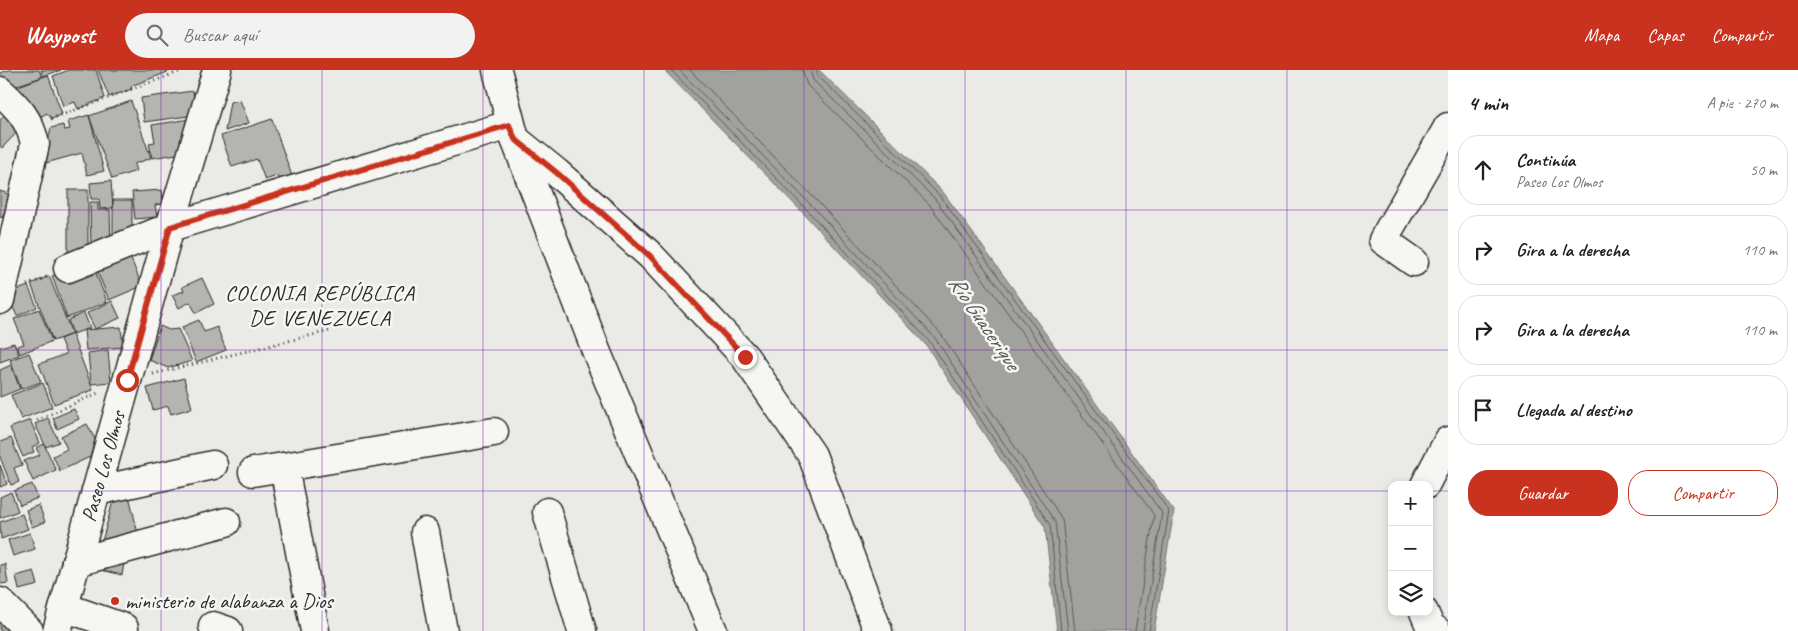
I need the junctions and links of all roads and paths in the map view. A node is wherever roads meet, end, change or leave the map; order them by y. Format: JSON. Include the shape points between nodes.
{"nodes":[{"id":1,"x":184,"y":70,"type":"edge"},
{"id":2,"x":217,"y":70,"type":"edge"},
{"id":3,"x":497,"y":70,"type":"edge"},
{"id":4,"x":0,"y":91,"type":"edge"},
{"id":5,"x":31,"y":127,"type":"junction"},
{"id":6,"x":1448,"y":127,"type":"edge"},
{"id":7,"x":512,"y":132,"type":"junction"},
{"id":8,"x":170,"y":227,"type":"junction"},
{"id":9,"x":1414,"y":262,"type":"dead end"},
{"id":10,"x":68,"y":268,"type":"joint"},
{"id":11,"x":1,"y":297,"type":"edge"},
{"id":12,"x":329,"y":331,"type":"dead end"},
{"id":13,"x":127,"y":380,"type":"junction"},
{"id":14,"x":37,"y":420,"type":"dead end"},
{"id":15,"x":494,"y":432,"type":"dead end"},
{"id":16,"x":1448,"y":441,"type":"edge"},
{"id":17,"x":213,"y":465,"type":"dead end"},
{"id":18,"x":284,"y":467,"type":"junction"},
{"id":19,"x":253,"y":472,"type":"dead end"},
{"id":20,"x":1427,"y":481,"type":"edge"},
{"id":21,"x":96,"y":491,"type":"junction"},
{"id":22,"x":548,"y":512,"type":"dead end"},
{"id":23,"x":226,"y":522,"type":"dead end"},
{"id":24,"x":425,"y":532,"type":"dead end"},
{"id":25,"x":76,"y":562,"type":"junction"},
{"id":26,"x":0,"y":602,"type":"edge"},
{"id":27,"x":1426,"y":616,"type":"edge"},
{"id":28,"x":60,"y":619,"type":"edge"},
{"id":29,"x":124,"y":628,"type":"dead end"},
{"id":30,"x":29,"y":631,"type":"edge"},
{"id":31,"x":315,"y":631,"type":"edge"},
{"id":32,"x":443,"y":631,"type":"edge"},
{"id":33,"x":582,"y":631,"type":"edge"},
{"id":34,"x":713,"y":631,"type":"edge"},
{"id":35,"x":878,"y":631,"type":"edge"},
{"id":36,"x":1437,"y":631,"type":"edge"}],
"edges":[{"from":1,"to":5,"type":"path"},
{"from":2,"to":8,"type":"street","name":"Paseo Los Olmos"},
{"from":3,"to":7,"type":"street"},
{"from":4,"to":5,"type":"street","via":[[19,108]]},
{"from":5,"to":11,"type":"street","via":[[35,144]]},
{"from":6,"to":9,"type":"street","via":[[1383,240]]},
{"from":7,"to":8,"type":"street"},
{"from":7,"to":34,"type":"street","via":[[597,353]]},
{"from":7,"to":35,"type":"street","via":[[650,256],[745,357],[812,455]]},
{"from":8,"to":10,"type":"street"},
{"from":8,"to":13,"type":"street","name":"Paseo Los Olmos"},
{"from":10,"to":11,"type":"path"},
{"from":12,"to":13,"type":"path"},
{"from":13,"to":14,"type":"path"},
{"from":13,"to":21,"type":"street","name":"Paseo Los Olmos"},
{"from":15,"to":18,"type":"street"},
{"from":16,"to":20,"type":"street"},
{"from":17,"to":21,"type":"street"},
{"from":18,"to":19,"type":"street"},
{"from":18,"to":31,"type":"street"},
{"from":21,"to":25,"type":"street","name":"Paseo Los Olmos"},
{"from":22,"to":33,"type":"street"},
{"from":23,"to":25,"type":"street"},
{"from":24,"to":32,"type":"street"},
{"from":25,"to":28,"type":"street","name":"Paseo Los Olmos"},
{"from":26,"to":30,"type":"street"},
{"from":27,"to":36,"type":"street","via":[[1430,626]]},
{"from":28,"to":29,"type":"street"}]}
